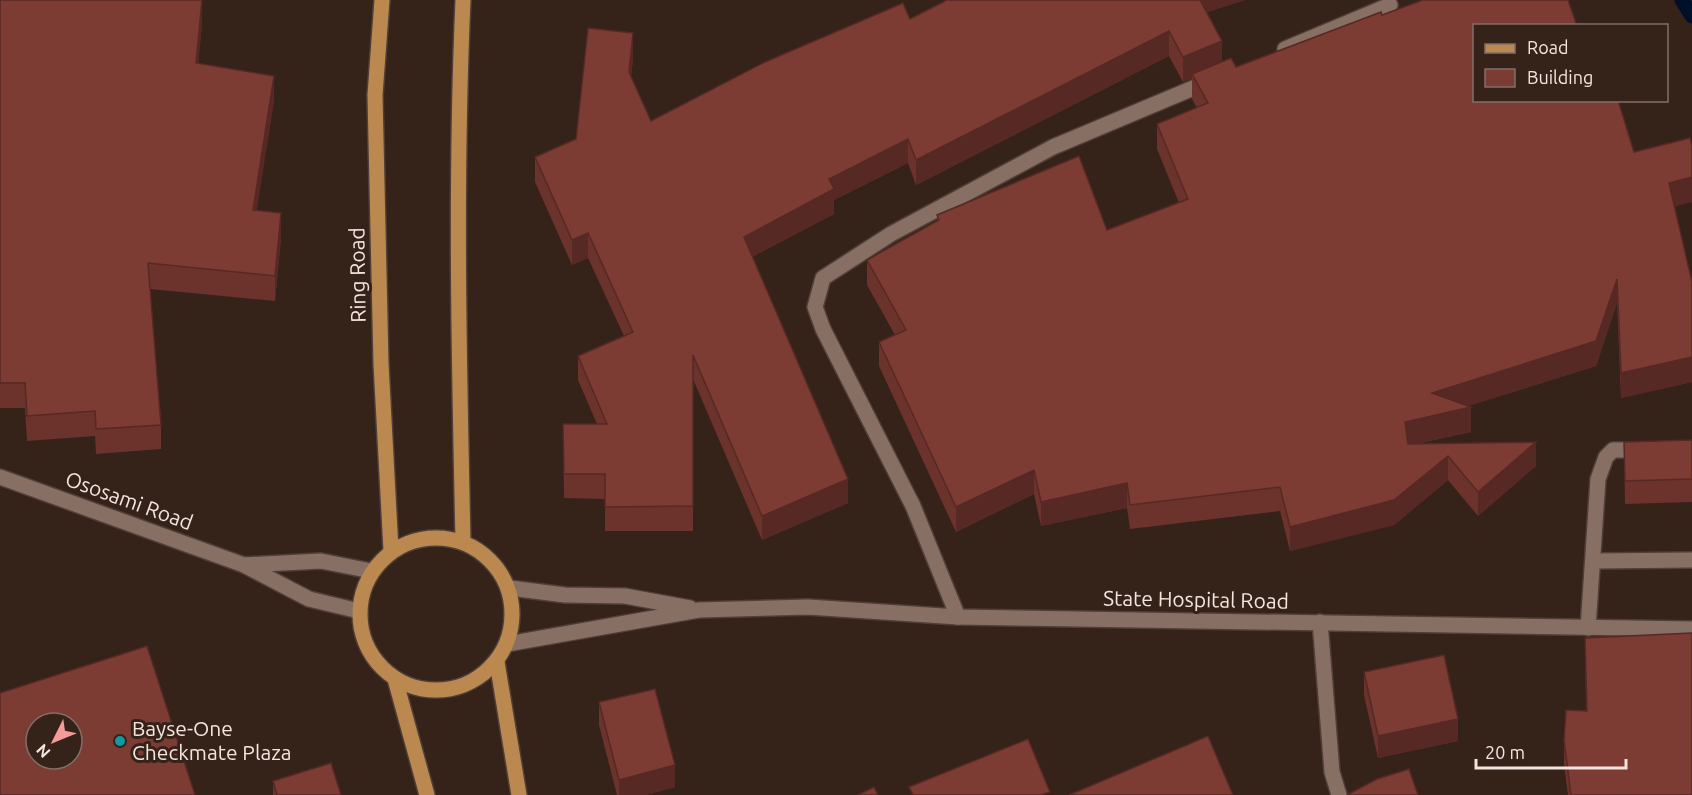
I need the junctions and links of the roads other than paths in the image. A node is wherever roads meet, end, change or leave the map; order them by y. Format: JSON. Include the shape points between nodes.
{"nodes":[{"id":1,"x":382,"y":0,"type":"edge"},
{"id":2,"x":464,"y":0,"type":"edge"},
{"id":3,"x":1390,"y":5,"type":"dead end"},
{"id":4,"x":1270,"y":56,"type":"edge"},
{"id":5,"x":1227,"y":74,"type":"edge"},
{"id":6,"x":1658,"y":450,"type":"edge"},
{"id":7,"x":0,"y":477,"type":"edge"},
{"id":8,"x":463,"y":541,"type":"junction"},
{"id":9,"x":391,"y":550,"type":"junction"},
{"id":10,"x":1692,"y":560,"type":"edge"},
{"id":11,"x":1593,"y":561,"type":"junction"},
{"id":12,"x":244,"y":565,"type":"junction"},
{"id":13,"x":370,"y":571,"type":"junction"},
{"id":14,"x":510,"y":588,"type":"junction"},
{"id":15,"x":699,"y":610,"type":"junction"},
{"id":16,"x":359,"y":611,"type":"junction"},
{"id":17,"x":958,"y":617,"type":"junction"},
{"id":18,"x":1320,"y":622,"type":"junction"},
{"id":19,"x":1588,"y":628,"type":"junction"},
{"id":20,"x":1692,"y":629,"type":"edge"},
{"id":21,"x":507,"y":644,"type":"junction"},
{"id":22,"x":497,"y":662,"type":"junction"},
{"id":23,"x":395,"y":679,"type":"junction"},
{"id":24,"x":427,"y":795,"type":"edge"},
{"id":25,"x":519,"y":795,"type":"edge"},
{"id":26,"x":1339,"y":795,"type":"edge"}],
"edges":[{"from":1,"to":9,"type":"main road","name":"Ring Road","via":[[375,94],[381,364]]},
{"from":2,"to":8,"type":"main road","via":[[459,92]]},
{"from":3,"to":4,"type":"street"},
{"from":5,"to":17,"type":"street","via":[[1053,147],[891,234],[823,278],[815,307],[823,329],[913,506]]},
{"from":6,"to":11,"type":"street","via":[[1613,450],[1606,457],[1597,491]]},
{"from":7,"to":12,"type":"street","name":"Ososami Road"},
{"from":8,"to":9,"type":"main road","via":[[426,536]]},
{"from":8,"to":14,"type":"main road","via":[[492,559]]},
{"from":9,"to":13,"type":"main road"},
{"from":10,"to":11,"type":"street"},
{"from":11,"to":19,"type":"street"},
{"from":12,"to":13,"type":"street","via":[[321,561]]},
{"from":12,"to":16,"type":"street","name":"Ososami Road","via":[[309,599]]},
{"from":13,"to":16,"type":"main road"},
{"from":14,"to":15,"type":"street","via":[[565,595],[626,596]]},
{"from":14,"to":21,"type":"main road","via":[[513,617]]},
{"from":15,"to":17,"type":"street","name":"State Hospital Road","via":[[808,607]]},
{"from":15,"to":21,"type":"street"},
{"from":16,"to":23,"type":"main road","via":[[363,637],[376,660]]},
{"from":17,"to":18,"type":"street","name":"State Hospital Road"},
{"from":18,"to":19,"type":"street","name":"State Hospital Road"},
{"from":18,"to":26,"type":"street","via":[[1332,771]]},
{"from":19,"to":20,"type":"street","name":"State Hospital Road"},
{"from":21,"to":22,"type":"main road"},
{"from":22,"to":23,"type":"main road","via":[[476,680],[449,690],[421,689]]},
{"from":22,"to":25,"type":"main road"},
{"from":23,"to":24,"type":"main road"}]}
